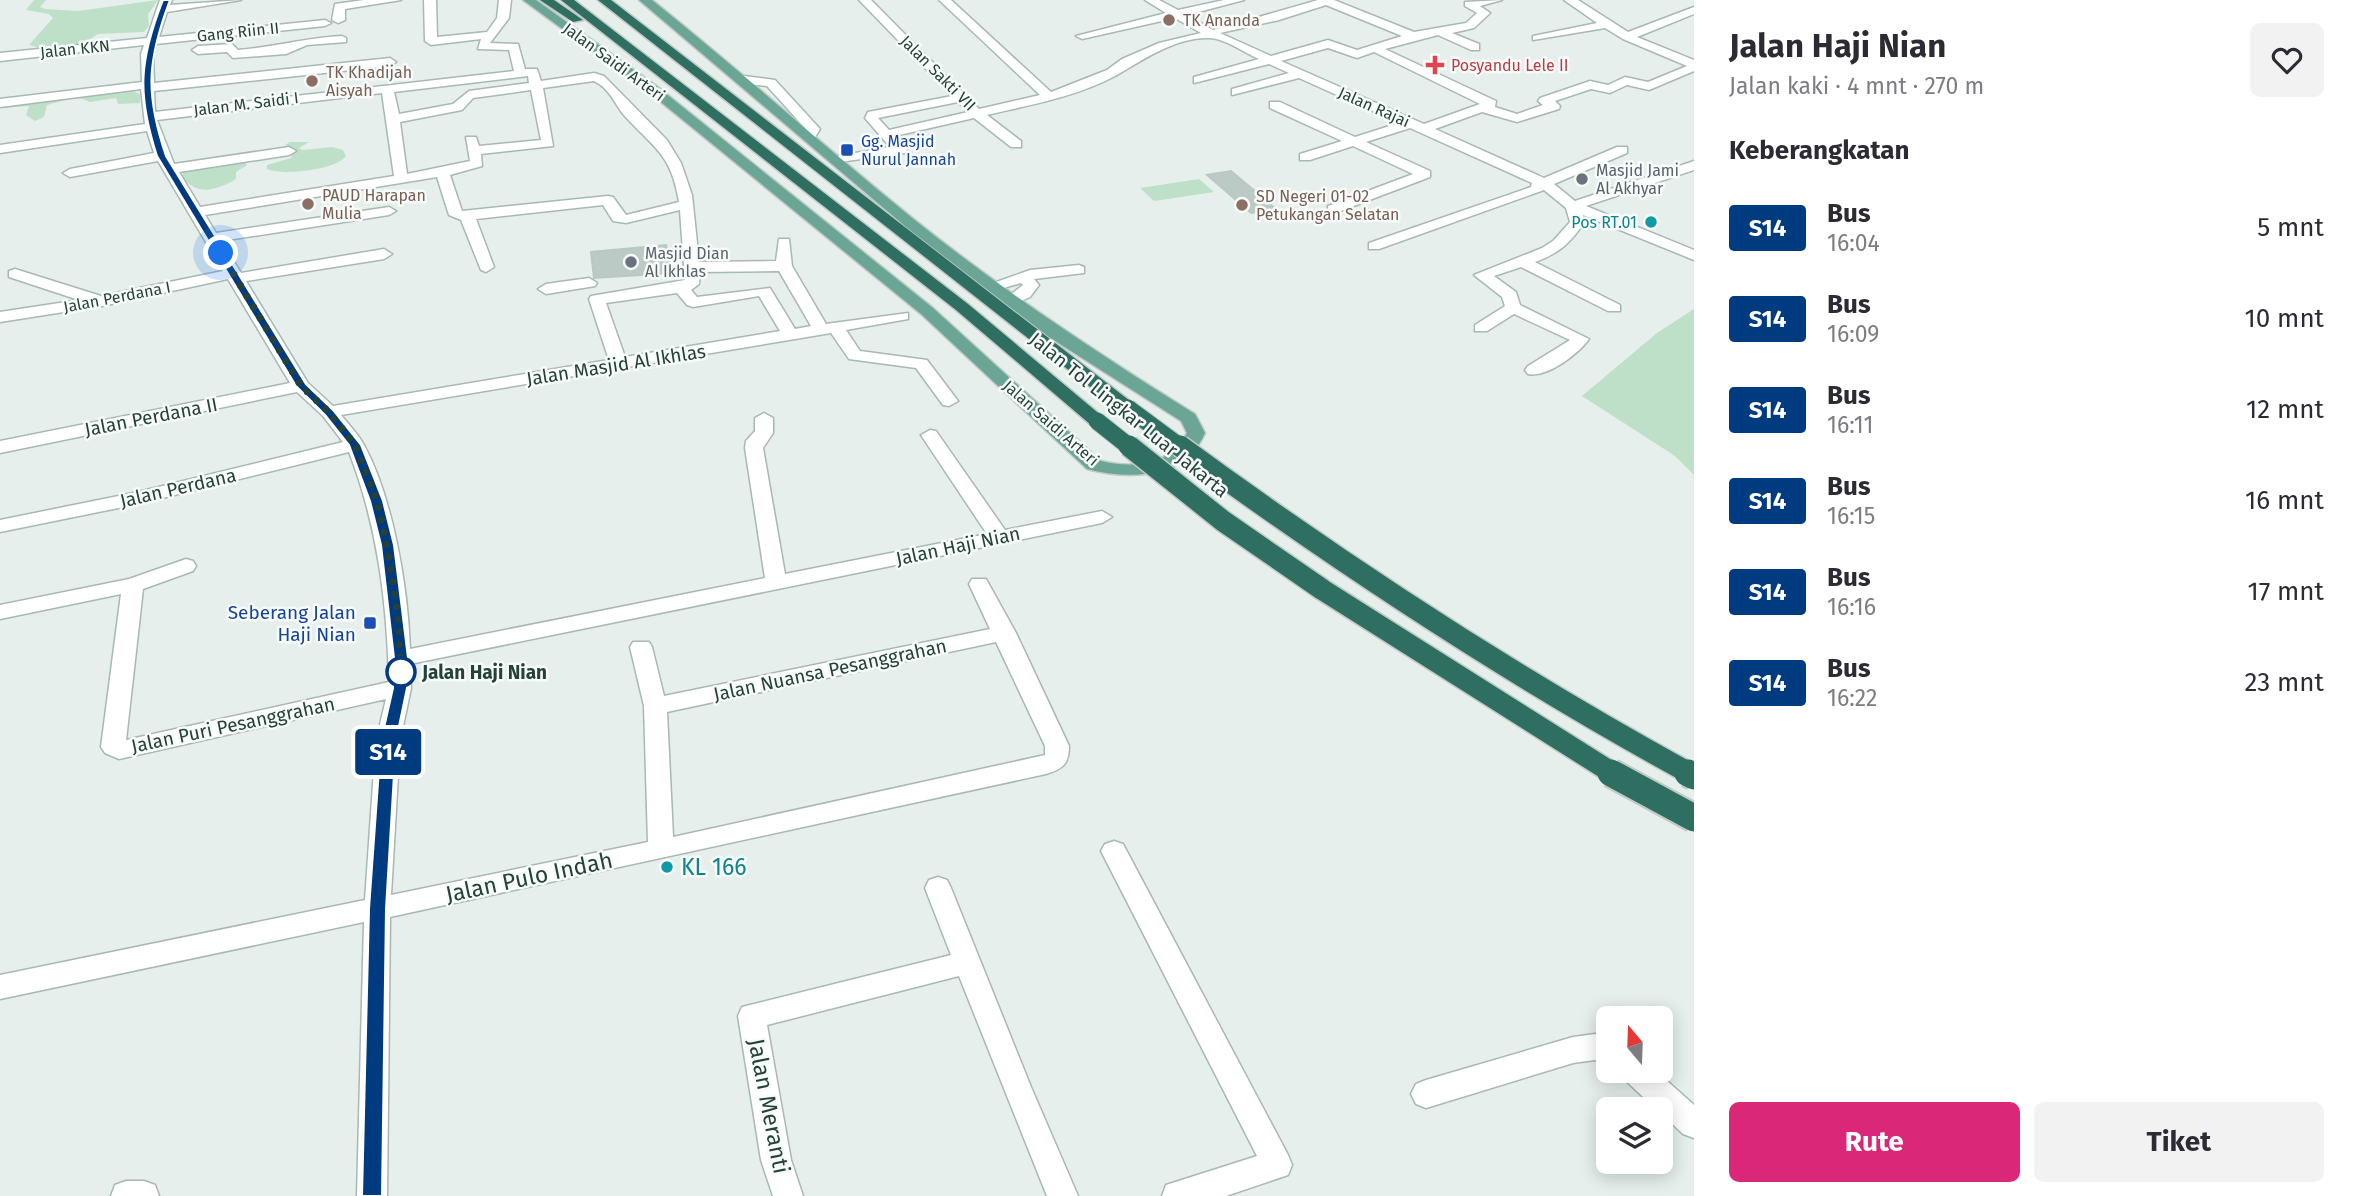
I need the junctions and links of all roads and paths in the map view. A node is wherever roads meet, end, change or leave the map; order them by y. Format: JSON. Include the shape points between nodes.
{"nodes":[{"id":1,"x":234,"y":0,"type":"edge"},
{"id":2,"x":395,"y":0,"type":"edge"},
{"id":3,"x":430,"y":0,"type":"edge"},
{"id":4,"x":505,"y":0,"type":"edge"},
{"id":5,"x":529,"y":0,"type":"edge"},
{"id":6,"x":546,"y":0,"type":"edge"},
{"id":7,"x":568,"y":0,"type":"edge"},
{"id":8,"x":604,"y":0,"type":"edge"},
{"id":9,"x":645,"y":0,"type":"edge"},
{"id":10,"x":865,"y":0,"type":"edge"},
{"id":11,"x":944,"y":0,"type":"edge"},
{"id":12,"x":1151,"y":0,"type":"edge"},
{"id":13,"x":1238,"y":0,"type":"edge"},
{"id":14,"x":1325,"y":0,"type":"edge"},
{"id":15,"x":1496,"y":0,"type":"edge"},
{"id":16,"x":1570,"y":0,"type":"edge"},
{"id":17,"x":626,"y":2,"type":"edge"},
{"id":18,"x":165,"y":4,"type":"edge"},
{"id":19,"x":1694,"y":10,"type":"edge"},
{"id":20,"x":1170,"y":13,"type":"junction"},
{"id":21,"x":338,"y":20,"type":"dead end"},
{"id":22,"x":325,"y":23,"type":"dead end"},
{"id":23,"x":1608,"y":24,"type":"junction"},
{"id":24,"x":599,"y":27,"type":"junction"},
{"id":25,"x":1215,"y":32,"type":"junction"},
{"id":26,"x":1441,"y":32,"type":"junction"},
{"id":27,"x":491,"y":35,"type":"junction"},
{"id":28,"x":1082,"y":36,"type":"dead end"},
{"id":29,"x":1413,"y":36,"type":"junction"},
{"id":30,"x":1537,"y":37,"type":"dead end"},
{"id":31,"x":1627,"y":37,"type":"junction"},
{"id":32,"x":342,"y":40,"type":"dead end"},
{"id":33,"x":149,"y":47,"type":"junction"},
{"id":34,"x":1475,"y":47,"type":"dead end"},
{"id":35,"x":1376,"y":49,"type":"junction"},
{"id":36,"x":0,"y":57,"type":"edge"},
{"id":37,"x":1268,"y":60,"type":"junction"},
{"id":38,"x":390,"y":62,"type":"dead end"},
{"id":39,"x":1690,"y":64,"type":"edge"},
{"id":40,"x":520,"y":72,"type":"junction"},
{"id":41,"x":628,"y":72,"type":"junction"},
{"id":42,"x":1298,"y":74,"type":"junction"},
{"id":43,"x":1637,"y":74,"type":"dead end"},
{"id":44,"x":601,"y":78,"type":"junction"},
{"id":45,"x":1198,"y":80,"type":"dead end"},
{"id":46,"x":537,"y":85,"type":"junction"},
{"id":47,"x":146,"y":87,"type":"junction"},
{"id":48,"x":387,"y":88,"type":"junction"},
{"id":49,"x":1236,"y":92,"type":"dead end"},
{"id":50,"x":1049,"y":97,"type":"junction"},
{"id":51,"x":961,"y":98,"type":"junction"},
{"id":52,"x":0,"y":103,"type":"edge"},
{"id":53,"x":1275,"y":105,"type":"dead end"},
{"id":54,"x":1484,"y":108,"type":"junction"},
{"id":55,"x":977,"y":114,"type":"junction"},
{"id":56,"x":395,"y":119,"type":"junction"},
{"id":57,"x":150,"y":122,"type":"junction"},
{"id":58,"x":1411,"y":123,"type":"junction"},
{"id":59,"x":1424,"y":129,"type":"junction"},
{"id":60,"x":887,"y":134,"type":"junction"},
{"id":61,"x":1356,"y":141,"type":"junction"},
{"id":62,"x":1016,"y":144,"type":"dead end"},
{"id":63,"x":0,"y":149,"type":"edge"},
{"id":64,"x":289,"y":150,"type":"dead end"},
{"id":65,"x":1622,"y":150,"type":"dead end"},
{"id":66,"x":1305,"y":157,"type":"dead end"},
{"id":67,"x":837,"y":160,"type":"junction"},
{"id":68,"x":166,"y":163,"type":"junction"},
{"id":69,"x":814,"y":164,"type":"junction"},
{"id":70,"x":1694,"y":165,"type":"edge"},
{"id":71,"x":442,"y":172,"type":"junction"},
{"id":72,"x":70,"y":173,"type":"dead end"},
{"id":73,"x":401,"y":178,"type":"junction"},
{"id":74,"x":1542,"y":182,"type":"junction"},
{"id":75,"x":687,"y":204,"type":"junction"},
{"id":76,"x":1573,"y":206,"type":"junction"},
{"id":77,"x":1332,"y":209,"type":"dead end"},
{"id":78,"x":388,"y":211,"type":"dead end"},
{"id":79,"x":196,"y":212,"type":"junction"},
{"id":80,"x":467,"y":216,"type":"junction"},
{"id":81,"x":212,"y":237,"type":"junction"},
{"id":82,"x":784,"y":242,"type":"dead end"},
{"id":83,"x":1374,"y":246,"type":"dead end"},
{"id":84,"x":384,"y":254,"type":"dead end"},
{"id":85,"x":1694,"y":255,"type":"edge"},
{"id":86,"x":1525,"y":263,"type":"junction"},
{"id":87,"x":784,"y":266,"type":"junction"},
{"id":88,"x":486,"y":267,"type":"dead end"},
{"id":89,"x":692,"y":267,"type":"junction"},
{"id":90,"x":1079,"y":270,"type":"dead end"},
{"id":91,"x":15,"y":274,"type":"dead end"},
{"id":92,"x":235,"y":276,"type":"junction"},
{"id":93,"x":1024,"y":277,"type":"junction"},
{"id":94,"x":993,"y":286,"type":"junction"},
{"id":95,"x":681,"y":288,"type":"junction"},
{"id":96,"x":546,"y":289,"type":"dead end"},
{"id":97,"x":597,"y":299,"type":"junction"},
{"id":98,"x":1012,"y":300,"type":"junction"},
{"id":99,"x":102,"y":301,"type":"junction"},
{"id":100,"x":1513,"y":308,"type":"junction"},
{"id":101,"x":1614,"y":308,"type":"dead end"},
{"id":102,"x":902,"y":316,"type":"dead end"},
{"id":103,"x":0,"y":317,"type":"edge"},
{"id":104,"x":1481,"y":328,"type":"dead end"},
{"id":105,"x":829,"y":329,"type":"junction"},
{"id":106,"x":791,"y":335,"type":"junction"},
{"id":107,"x":619,"y":365,"type":"junction"},
{"id":108,"x":1534,"y":370,"type":"dead end"},
{"id":109,"x":301,"y":386,"type":"junction"},
{"id":110,"x":949,"y":401,"type":"dead end"},
{"id":111,"x":329,"y":412,"type":"junction"},
{"id":112,"x":764,"y":418,"type":"dead end"},
{"id":113,"x":930,"y":435,"type":"dead end"},
{"id":114,"x":355,"y":445,"type":"junction"},
{"id":115,"x":0,"y":447,"type":"edge"},
{"id":116,"x":1102,"y":517,"type":"dead end"},
{"id":117,"x":0,"y":526,"type":"edge"},
{"id":118,"x":1000,"y":538,"type":"junction"},
{"id":119,"x":186,"y":566,"type":"dead end"},
{"id":120,"x":776,"y":584,"type":"junction"},
{"id":121,"x":979,"y":584,"type":"dead end"},
{"id":122,"x":133,"y":585,"type":"junction"},
{"id":123,"x":0,"y":612,"type":"edge"},
{"id":124,"x":1005,"y":633,"type":"junction"},
{"id":125,"x":641,"y":647,"type":"dead end"},
{"id":126,"x":401,"y":658,"type":"junction"},
{"id":127,"x":400,"y":688,"type":"junction"},
{"id":128,"x":654,"y":706,"type":"junction"},
{"id":129,"x":1694,"y":776,"type":"edge"},
{"id":130,"x":1694,"y":818,"type":"edge"},
{"id":131,"x":661,"y":848,"type":"junction"},
{"id":132,"x":1114,"y":851,"type":"dead end"},
{"id":133,"x":938,"y":888,"type":"dead end"},
{"id":134,"x":377,"y":909,"type":"junction"},
{"id":135,"x":968,"y":962,"type":"junction"},
{"id":136,"x":0,"y":987,"type":"edge"},
{"id":137,"x":1596,"y":1047,"type":"edge"},
{"id":138,"x":1647,"y":1083,"type":"edge"},
{"id":139,"x":1426,"y":1094,"type":"dead end"},
{"id":140,"x":1694,"y":1125,"type":"edge"},
{"id":141,"x":126,"y":1196,"type":"edge"},
{"id":142,"x":144,"y":1196,"type":"edge"},
{"id":143,"x":372,"y":1196,"type":"edge"},
{"id":144,"x":788,"y":1196,"type":"edge"},
{"id":145,"x":1063,"y":1196,"type":"edge"},
{"id":146,"x":1178,"y":1196,"type":"edge"}],
"edges":[{"from":1,"to":18,"type":"street"},
{"from":2,"to":21,"type":"street","via":[[339,6]]},
{"from":3,"to":27,"type":"street","via":[[431,41]]},
{"from":4,"to":27,"type":"street","via":[[503,18]]},
{"from":5,"to":41,"type":"main road","name":"Jalan Saidi Arteri"},
{"from":6,"to":24,"type":"highway","via":[[580,22]]},
{"from":7,"to":24,"type":"highway","name":"Jalan Tol Lingkar Luar Jakarta"},
{"from":8,"to":69,"type":"highway","name":"Jalan Tol Lingkar Luar Jakarta"},
{"from":9,"to":67,"type":"main road","name":"Jalan Saidi Arteri"},
{"from":10,"to":51,"type":"street","name":"Jalan Sakti VII"},
{"from":11,"to":50,"type":"street"},
{"from":12,"to":20,"type":"street","name":"Jalan Rajai"},
{"from":13,"to":20,"type":"street"},
{"from":14,"to":25,"type":"street","name":"Jalan Sakti VII"},
{"from":14,"to":29,"type":"street"},
{"from":15,"to":26,"type":"street","via":[[1469,4],[1484,13],[1479,21]]},
{"from":16,"to":23,"type":"street"},
{"from":17,"to":69,"type":"highway","via":[[807,144]]},
{"from":18,"to":33,"type":"street"},
{"from":19,"to":31,"type":"street"},
{"from":20,"to":25,"type":"street","name":"Jalan Rajai"},
{"from":20,"to":28,"type":"street"},
{"from":22,"to":33,"type":"street","name":"Gang Riin II"},
{"from":23,"to":30,"type":"street"},
{"from":23,"to":31,"type":"street"},
{"from":24,"to":130,"type":"highway","name":"Jalan Tol Lingkar Luar Jakarta","bridge":true,"via":[[962,307],[1223,521],[1323,590],[1618,777]]},
{"from":25,"to":37,"type":"street","name":"Jalan Rajai"},
{"from":25,"to":50,"type":"street","name":"Jalan Sakti VII","via":[[1163,46]]},
{"from":26,"to":29,"type":"street"},
{"from":26,"to":34,"type":"street"},
{"from":27,"to":40,"type":"street","via":[[482,46],[514,47]]},
{"from":29,"to":35,"type":"street"},
{"from":31,"to":39,"type":"street"},
{"from":32,"to":33,"type":"street","via":[[237,54],[229,48]]},
{"from":33,"to":36,"type":"street","name":"Jalan KKN"},
{"from":33,"to":47,"type":"street"},
{"from":35,"to":37,"type":"street","via":[[1353,54],[1328,44]]},
{"from":35,"to":54,"type":"street","via":[[1491,104]]},
{"from":37,"to":42,"type":"street","name":"Jalan Rajai"},
{"from":37,"to":45,"type":"street"},
{"from":38,"to":47,"type":"street"},
{"from":39,"to":43,"type":"street","via":[[1663,73]]},
{"from":39,"to":54,"type":"street","via":[[1649,86],[1625,81],[1610,89],[1590,85],[1544,100],[1553,106],[1517,118]]},
{"from":40,"to":46,"type":"street","via":[[533,72]]},
{"from":40,"to":48,"type":"street","name":"Jalan M. Saidi I"},
{"from":41,"to":44,"type":"street"},
{"from":41,"to":98,"type":"main road","name":"Jalan Saidi Arteri","via":[[927,312],[1094,465],[1128,471],[1159,465],[1190,447],[1196,433],[1189,418]]},
{"from":42,"to":49,"type":"street"},
{"from":42,"to":58,"type":"street","name":"Jalan Rajai"},
{"from":44,"to":46,"type":"street"},
{"from":44,"to":75,"type":"street","via":[[665,147]]},
{"from":46,"to":56,"type":"street","via":[[469,95],[457,107]]},
{"from":46,"to":71,"type":"street","via":[[548,143],[472,145],[476,166]]},
{"from":47,"to":52,"type":"street"},
{"from":47,"to":57,"type":"street"},
{"from":48,"to":56,"type":"street"},
{"from":48,"to":57,"type":"street","name":"Jalan M. Saidi I"},
{"from":50,"to":55,"type":"street","name":"Jalan Sakti VII"},
{"from":51,"to":55,"type":"street","name":"Jalan Sakti VII"},
{"from":51,"to":60,"type":"street","via":[[871,117]]},
{"from":53,"to":61,"type":"street"},
{"from":54,"to":59,"type":"street"},
{"from":55,"to":60,"type":"street"},
{"from":55,"to":62,"type":"street"},
{"from":56,"to":73,"type":"street","via":[[392,141]]},
{"from":57,"to":63,"type":"street","name":"Jalan M. Saidi I"},
{"from":57,"to":68,"type":"street"},
{"from":58,"to":59,"type":"street","name":"Jalan Rajai"},
{"from":58,"to":61,"type":"street"},
{"from":59,"to":74,"type":"street","name":"Jalan Rajai"},
{"from":60,"to":67,"type":"street","via":[[898,152]]},
{"from":61,"to":66,"type":"street"},
{"from":61,"to":77,"type":"street","via":[[1425,174]]},
{"from":64,"to":68,"type":"street"},
{"from":65,"to":74,"type":"street"},
{"from":67,"to":94,"type":"main road","name":"Jalan Saidi Arteri"},
{"from":68,"to":72,"type":"street"},
{"from":68,"to":79,"type":"street"},
{"from":69,"to":129,"type":"highway","name":"Jalan Tol Lingkar Luar Jakarta","bridge":true,"via":[[1128,408],[1347,567],[1474,649]]},
{"from":70,"to":76,"type":"street"},
{"from":71,"to":73,"type":"street"},
{"from":71,"to":80,"type":"street","via":[[456,215]]},
{"from":73,"to":79,"type":"street"},
{"from":74,"to":76,"type":"street","name":"Jalan Rajai"},
{"from":74,"to":83,"type":"street","via":[[1537,190]]},
{"from":75,"to":80,"type":"street","via":[[626,219],[618,218],[611,202],[602,200]]},
{"from":75,"to":89,"type":"street"},
{"from":76,"to":85,"type":"street","name":"Jalan Rajai"},
{"from":76,"to":86,"type":"street","via":[[1577,222],[1572,233]]},
{"from":78,"to":81,"type":"street"},
{"from":79,"to":81,"type":"street"},
{"from":80,"to":88,"type":"street"},
{"from":81,"to":92,"type":"street"},
{"from":82,"to":87,"type":"street"},
{"from":84,"to":92,"type":"street","name":"Jalan Perdana I"},
{"from":86,"to":100,"type":"street","via":[[1482,275],[1510,295]]},
{"from":86,"to":101,"type":"street"},
{"from":87,"to":89,"type":"street"},
{"from":87,"to":105,"type":"street"},
{"from":89,"to":95,"type":"street","via":[[691,284]]},
{"from":90,"to":93,"type":"street"},
{"from":91,"to":99,"type":"street"},
{"from":92,"to":99,"type":"street","name":"Jalan Perdana I"},
{"from":92,"to":109,"type":"street"},
{"from":93,"to":94,"type":"street"},
{"from":93,"to":98,"type":"street","via":[[1031,285],[1024,295]]},
{"from":94,"to":98,"type":"main road","name":"Jalan Saidi Arteri"},
{"from":95,"to":97,"type":"street"},
{"from":95,"to":106,"type":"street","via":[[693,302],[764,291]]},
{"from":96,"to":97,"type":"street","via":[[587,277]]},
{"from":97,"to":107,"type":"street"},
{"from":99,"to":103,"type":"street","name":"Jalan Perdana I"},
{"from":100,"to":104,"type":"street"},
{"from":100,"to":108,"type":"street","via":[[1581,339]]},
{"from":102,"to":105,"type":"street","name":"Jalan Masjid Al Ikhlas"},
{"from":105,"to":106,"type":"street","name":"Jalan Masjid Al Ikhlas"},
{"from":105,"to":110,"type":"street","via":[[855,355],[921,364]]},
{"from":106,"to":107,"type":"street","name":"Jalan Masjid Al Ikhlas"},
{"from":107,"to":111,"type":"street","name":"Jalan Masjid Al Ikhlas"},
{"from":109,"to":111,"type":"street"},
{"from":109,"to":115,"type":"street","name":"Jalan Perdana II"},
{"from":111,"to":114,"type":"street"},
{"from":112,"to":120,"type":"street","via":[[764,433],[754,448]]},
{"from":113,"to":118,"type":"street"},
{"from":114,"to":117,"type":"street","name":"Jalan Perdana"},
{"from":114,"to":126,"type":"street","via":[[377,501],[387,545]]},
{"from":116,"to":118,"type":"street","name":"Jalan Haji Nian"},
{"from":118,"to":120,"type":"street","name":"Jalan Haji Nian"},
{"from":119,"to":122,"type":"street"},
{"from":120,"to":126,"type":"street","name":"Jalan Haji Nian"},
{"from":121,"to":124,"type":"street"},
{"from":122,"to":123,"type":"street"},
{"from":122,"to":127,"type":"street","name":"Jalan Puri Pesanggrahan","via":[[114,749]]},
{"from":124,"to":128,"type":"street","name":"Jalan Nuansa Pesanggrahan"},
{"from":124,"to":131,"type":"street","name":"Jalan Pulo Indah","via":[[1057,746],[1057,759],[1033,768]]},
{"from":125,"to":128,"type":"street"},
{"from":126,"to":127,"type":"street"},
{"from":127,"to":134,"type":"street","via":[[388,741]]},
{"from":128,"to":131,"type":"street"},
{"from":131,"to":134,"type":"street","name":"Jalan Pulo Indah"},
{"from":132,"to":146,"type":"street","via":[[1277,1165]]},
{"from":133,"to":135,"type":"street"},
{"from":134,"to":136,"type":"street","name":"Jalan Pulo Indah"},
{"from":134,"to":143,"type":"street"},
{"from":135,"to":144,"type":"street","name":"Jalan Meranti","via":[[752,1016],[776,1160]]},
{"from":135,"to":145,"type":"street"},
{"from":137,"to":139,"type":"street"},
{"from":138,"to":140,"type":"street"},
{"from":141,"to":142,"type":"street"}]}
